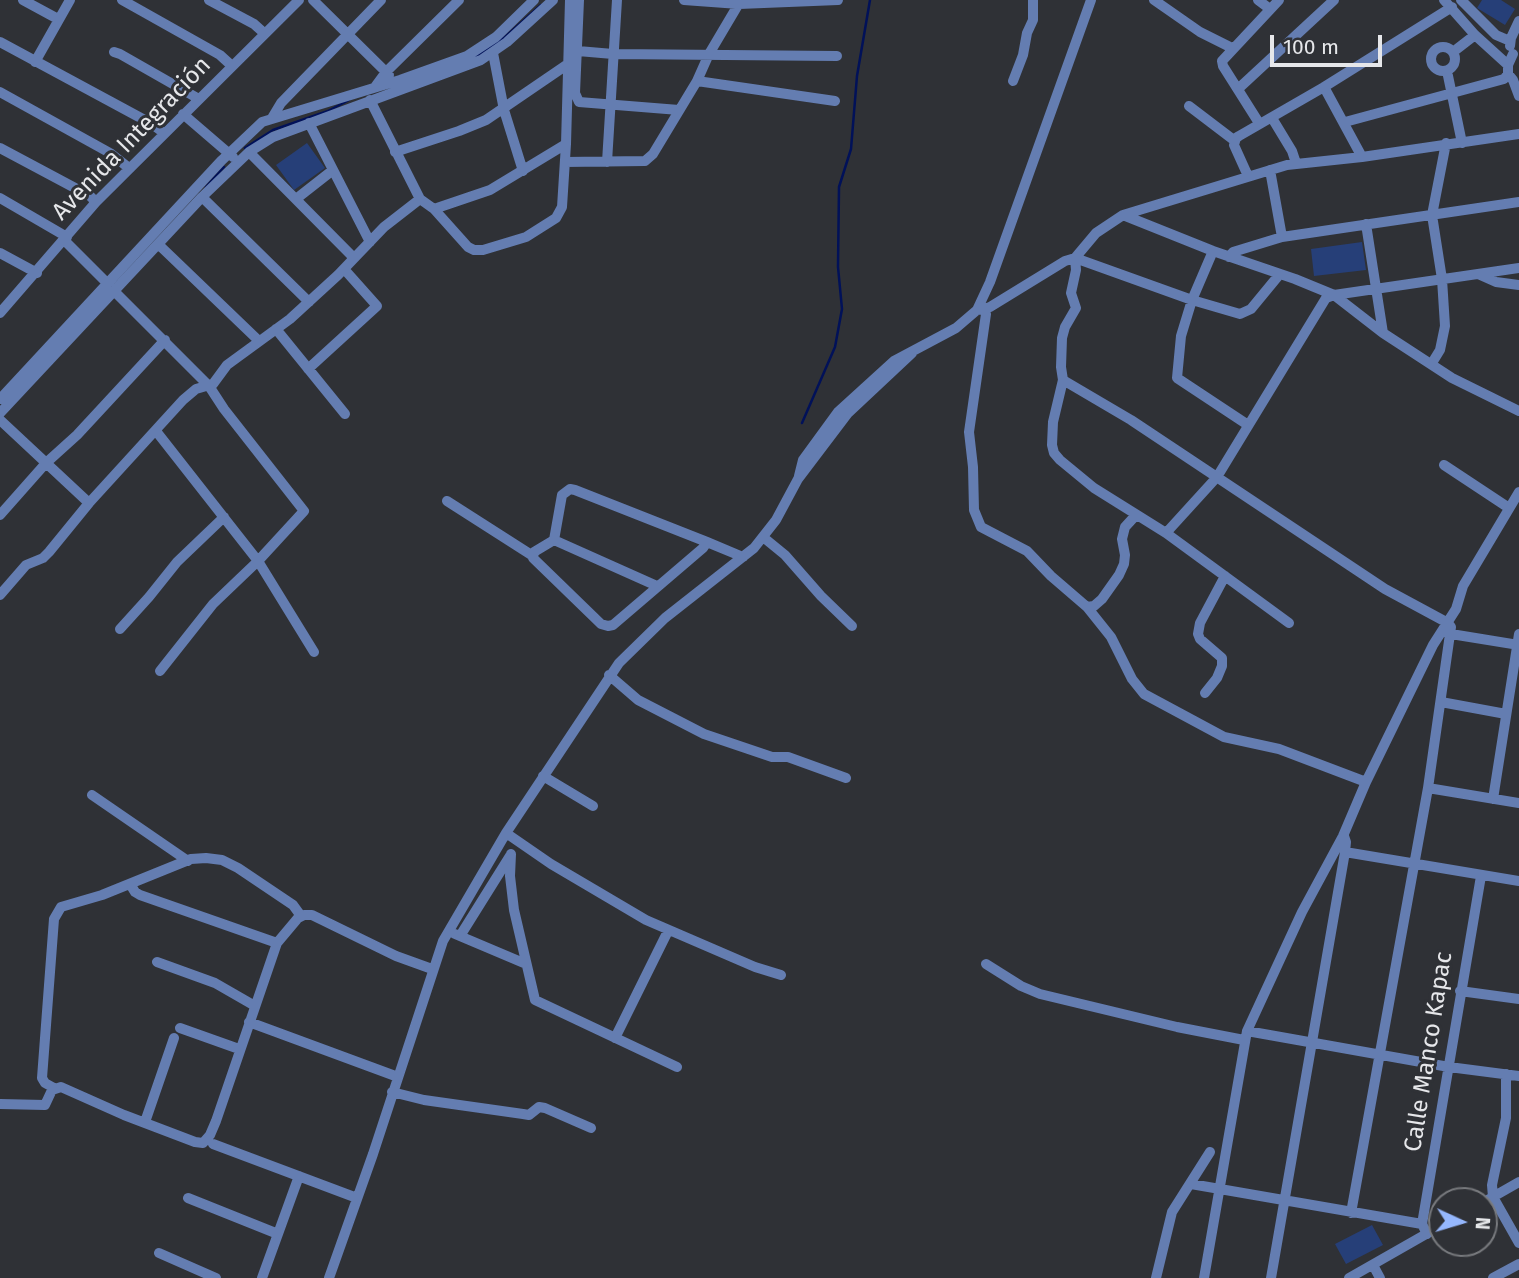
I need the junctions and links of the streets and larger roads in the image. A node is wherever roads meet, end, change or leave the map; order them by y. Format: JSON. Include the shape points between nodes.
{"nodes":[{"id":1,"x":23,"y":0,"type":"edge"},
{"id":2,"x":70,"y":0,"type":"edge"},
{"id":3,"x":209,"y":0,"type":"edge"},
{"id":4,"x":299,"y":0,"type":"edge"},
{"id":5,"x":313,"y":0,"type":"edge"},
{"id":6,"x":381,"y":0,"type":"edge"},
{"id":7,"x":459,"y":0,"type":"edge"},
{"id":8,"x":534,"y":0,"type":"edge"},
{"id":9,"x":553,"y":0,"type":"edge"},
{"id":10,"x":570,"y":0,"type":"edge"},
{"id":11,"x":579,"y":0,"type":"edge"},
{"id":12,"x":617,"y":0,"type":"edge"},
{"id":13,"x":684,"y":0,"type":"edge"},
{"id":14,"x":838,"y":0,"type":"edge"},
{"id":15,"x":1033,"y":0,"type":"edge"},
{"id":16,"x":1091,"y":0,"type":"edge"},
{"id":17,"x":1154,"y":0,"type":"edge"},
{"id":18,"x":1258,"y":0,"type":"edge"},
{"id":19,"x":1279,"y":0,"type":"edge"},
{"id":20,"x":1334,"y":0,"type":"edge"},
{"id":21,"x":1461,"y":0,"type":"edge"},
{"id":22,"x":123,"y":1,"type":"edge"},
{"id":23,"x":740,"y":2,"type":"edge"},
{"id":24,"x":1448,"y":4,"type":"edge"},
{"id":25,"x":1270,"y":9,"type":"junction"},
{"id":26,"x":58,"y":19,"type":"junction"},
{"id":27,"x":1519,"y":21,"type":"edge"},
{"id":28,"x":264,"y":33,"type":"junction"},
{"id":29,"x":348,"y":34,"type":"junction"},
{"id":30,"x":1475,"y":35,"type":"junction"},
{"id":31,"x":1510,"y":41,"type":"junction"},
{"id":32,"x":0,"y":43,"type":"edge"},
{"id":33,"x":1232,"y":48,"type":"junction"},
{"id":34,"x":578,"y":51,"type":"junction"},
{"id":35,"x":114,"y":52,"type":"dead end"},
{"id":36,"x":1453,"y":52,"type":"junction"},
{"id":37,"x":492,"y":53,"type":"junction"},
{"id":38,"x":613,"y":54,"type":"junction"},
{"id":39,"x":709,"y":54,"type":"junction"},
{"id":40,"x":837,"y":56,"type":"dead end"},
{"id":41,"x":1513,"y":61,"type":"edge"},
{"id":42,"x":35,"y":62,"type":"junction"},
{"id":43,"x":568,"y":64,"type":"junction"},
{"id":44,"x":232,"y":66,"type":"junction"},
{"id":45,"x":1447,"y":71,"type":"junction"},
{"id":46,"x":387,"y":72,"type":"junction"},
{"id":47,"x":394,"y":81,"type":"junction"},
{"id":48,"x":697,"y":81,"type":"junction"},
{"id":49,"x":1013,"y":81,"type":"dead end"},
{"id":50,"x":377,"y":86,"type":"junction"},
{"id":51,"x":1324,"y":87,"type":"junction"},
{"id":52,"x":1238,"y":89,"type":"junction"},
{"id":53,"x":0,"y":92,"type":"edge"},
{"id":54,"x":1451,"y":92,"type":"junction"},
{"id":55,"x":1519,"y":96,"type":"edge"},
{"id":56,"x":199,"y":99,"type":"junction"},
{"id":57,"x":372,"y":99,"type":"junction"},
{"id":58,"x":835,"y":101,"type":"dead end"},
{"id":59,"x":612,"y":105,"type":"junction"},
{"id":60,"x":1189,"y":106,"type":"dead end"},
{"id":61,"x":504,"y":110,"type":"junction"},
{"id":62,"x":679,"y":110,"type":"junction"},
{"id":63,"x":183,"y":114,"type":"junction"},
{"id":64,"x":272,"y":118,"type":"junction"},
{"id":65,"x":1272,"y":118,"type":"junction"},
{"id":66,"x":1345,"y":122,"type":"junction"},
{"id":67,"x":309,"y":123,"type":"junction"},
{"id":68,"x":1259,"y":123,"type":"junction"},
{"id":69,"x":164,"y":133,"type":"junction"},
{"id":70,"x":1519,"y":134,"type":"edge"},
{"id":71,"x":1235,"y":141,"type":"junction"},
{"id":72,"x":1462,"y":142,"type":"junction"},
{"id":73,"x":566,"y":144,"type":"junction"},
{"id":74,"x":1446,"y":144,"type":"junction"},
{"id":75,"x":0,"y":148,"type":"edge"},
{"id":76,"x":249,"y":152,"type":"junction"},
{"id":77,"x":395,"y":152,"type":"junction"},
{"id":78,"x":230,"y":153,"type":"junction"},
{"id":79,"x":1362,"y":157,"type":"junction"},
{"id":80,"x":238,"y":162,"type":"junction"},
{"id":81,"x":565,"y":162,"type":"junction"},
{"id":82,"x":607,"y":162,"type":"junction"},
{"id":83,"x":1296,"y":163,"type":"junction"},
{"id":84,"x":130,"y":168,"type":"junction"},
{"id":85,"x":333,"y":170,"type":"junction"},
{"id":86,"x":1270,"y":170,"type":"junction"},
{"id":87,"x":523,"y":171,"type":"junction"},
{"id":88,"x":1248,"y":176,"type":"junction"},
{"id":89,"x":202,"y":197,"type":"junction"},
{"id":90,"x":0,"y":198,"type":"edge"},
{"id":91,"x":420,"y":198,"type":"junction"},
{"id":92,"x":296,"y":199,"type":"junction"},
{"id":93,"x":96,"y":202,"type":"junction"},
{"id":94,"x":1519,"y":202,"type":"edge"},
{"id":95,"x":435,"y":209,"type":"junction"},
{"id":96,"x":1123,"y":215,"type":"junction"},
{"id":97,"x":1432,"y":215,"type":"junction"},
{"id":98,"x":1367,"y":224,"type":"junction"},
{"id":99,"x":1282,"y":237,"type":"junction"},
{"id":100,"x":65,"y":239,"type":"junction"},
{"id":101,"x":370,"y":242,"type":"junction"},
{"id":102,"x":158,"y":244,"type":"junction"},
{"id":103,"x":1213,"y":251,"type":"junction"},
{"id":104,"x":0,"y":253,"type":"edge"},
{"id":105,"x":1228,"y":257,"type":"junction"},
{"id":106,"x":355,"y":258,"type":"junction"},
{"id":107,"x":1075,"y":258,"type":"junction"},
{"id":108,"x":1519,"y":268,"type":"edge"},
{"id":109,"x":344,"y":269,"type":"junction"},
{"id":110,"x":37,"y":273,"type":"junction"},
{"id":111,"x":1477,"y":274,"type":"junction"},
{"id":112,"x":1279,"y":275,"type":"junction"},
{"id":113,"x":1442,"y":279,"type":"junction"},
{"id":114,"x":1519,"y":285,"type":"edge"},
{"id":115,"x":111,"y":287,"type":"junction"},
{"id":116,"x":1375,"y":288,"type":"junction"},
{"id":117,"x":1334,"y":295,"type":"junction"},
{"id":118,"x":1192,"y":300,"type":"junction"},
{"id":119,"x":309,"y":302,"type":"junction"},
{"id":120,"x":981,"y":310,"type":"junction"},
{"id":121,"x":0,"y":313,"type":"edge"},
{"id":122,"x":276,"y":329,"type":"junction"},
{"id":123,"x":1383,"y":332,"type":"junction"},
{"id":124,"x":165,"y":340,"type":"junction"},
{"id":125,"x":259,"y":341,"type":"junction"},
{"id":126,"x":1432,"y":363,"type":"junction"},
{"id":127,"x":308,"y":369,"type":"junction"},
{"id":128,"x":1063,"y":380,"type":"junction"},
{"id":129,"x":209,"y":386,"type":"junction"},
{"id":130,"x":0,"y":399,"type":"edge"},
{"id":131,"x":1518,"y":407,"type":"edge"},
{"id":132,"x":0,"y":412,"type":"edge"},
{"id":133,"x":345,"y":414,"type":"dead end"},
{"id":134,"x":0,"y":420,"type":"edge"},
{"id":135,"x":1248,"y":425,"type":"junction"},
{"id":136,"x":156,"y":431,"type":"junction"},
{"id":137,"x":46,"y":463,"type":"junction"},
{"id":138,"x":1444,"y":465,"type":"dead end"},
{"id":139,"x":1217,"y":477,"type":"junction"},
{"id":140,"x":1519,"y":492,"type":"edge"},
{"id":141,"x":447,"y":501,"type":"dead end"},
{"id":142,"x":89,"y":503,"type":"junction"},
{"id":143,"x":1509,"y":508,"type":"junction"},
{"id":144,"x":1136,"y":514,"type":"junction"},
{"id":145,"x":0,"y":515,"type":"edge"},
{"id":146,"x":223,"y":517,"type":"junction"},
{"id":147,"x":1166,"y":534,"type":"junction"},
{"id":148,"x":763,"y":537,"type":"junction"},
{"id":149,"x":554,"y":540,"type":"junction"},
{"id":150,"x":707,"y":542,"type":"junction"},
{"id":151,"x":533,"y":556,"type":"junction"},
{"id":152,"x":743,"y":557,"type":"junction"},
{"id":153,"x":258,"y":561,"type":"junction"},
{"id":154,"x":1225,"y":576,"type":"junction"},
{"id":155,"x":657,"y":586,"type":"junction"},
{"id":156,"x":0,"y":595,"type":"edge"},
{"id":157,"x":1087,"y":607,"type":"junction"},
{"id":158,"x":1289,"y":622,"type":"dead end"},
{"id":159,"x":1448,"y":623,"type":"junction"},
{"id":160,"x":852,"y":626,"type":"dead end"},
{"id":161,"x":120,"y":629,"type":"dead end"},
{"id":162,"x":1451,"y":634,"type":"junction"},
{"id":163,"x":1518,"y":641,"type":"edge"},
{"id":164,"x":314,"y":652,"type":"dead end"},
{"id":165,"x":160,"y":671,"type":"dead end"},
{"id":166,"x":609,"y":675,"type":"junction"},
{"id":167,"x":1205,"y":693,"type":"dead end"},
{"id":168,"x":1441,"y":702,"type":"junction"},
{"id":169,"x":1506,"y":715,"type":"junction"},
{"id":170,"x":543,"y":776,"type":"junction"},
{"id":171,"x":846,"y":778,"type":"dead end"},
{"id":172,"x":1366,"y":782,"type":"junction"},
{"id":173,"x":1428,"y":788,"type":"junction"},
{"id":174,"x":92,"y":794,"type":"dead end"},
{"id":175,"x":1493,"y":799,"type":"junction"},
{"id":176,"x":1519,"y":803,"type":"edge"},
{"id":177,"x":593,"y":806,"type":"dead end"},
{"id":178,"x":506,"y":833,"type":"junction"},
{"id":179,"x":1343,"y":836,"type":"junction"},
{"id":180,"x":519,"y":842,"type":"junction"},
{"id":181,"x":1345,"y":852,"type":"junction"},
{"id":182,"x":511,"y":854,"type":"junction"},
{"id":183,"x":188,"y":860,"type":"junction"},
{"id":184,"x":1413,"y":864,"type":"junction"},
{"id":185,"x":1481,"y":876,"type":"junction"},
{"id":186,"x":1519,"y":881,"type":"edge"},
{"id":187,"x":130,"y":884,"type":"junction"},
{"id":188,"x":301,"y":916,"type":"junction"},
{"id":189,"x":449,"y":931,"type":"junction"},
{"id":190,"x":668,"y":931,"type":"junction"},
{"id":191,"x":460,"y":936,"type":"junction"},
{"id":192,"x":277,"y":943,"type":"junction"},
{"id":193,"x":157,"y":962,"type":"dead end"},
{"id":194,"x":527,"y":964,"type":"junction"},
{"id":195,"x":986,"y":964,"type":"dead end"},
{"id":196,"x":432,"y":969,"type":"junction"},
{"id":197,"x":781,"y":975,"type":"dead end"},
{"id":198,"x":1460,"y":990,"type":"junction"},
{"id":199,"x":1519,"y":999,"type":"edge"},
{"id":200,"x":255,"y":1006,"type":"junction"},
{"id":201,"x":249,"y":1022,"type":"junction"},
{"id":202,"x":1246,"y":1035,"type":"junction"},
{"id":203,"x":615,"y":1038,"type":"junction"},
{"id":204,"x":1313,"y":1043,"type":"junction"},
{"id":205,"x":239,"y":1049,"type":"junction"},
{"id":206,"x":1381,"y":1054,"type":"junction"},
{"id":207,"x":677,"y":1067,"type":"dead end"},
{"id":208,"x":1449,"y":1067,"type":"junction"},
{"id":209,"x":1506,"y":1074,"type":"junction"},
{"id":210,"x":1519,"y":1076,"type":"edge"},
{"id":211,"x":398,"y":1077,"type":"junction"},
{"id":212,"x":54,"y":1088,"type":"junction"},
{"id":213,"x":392,"y":1092,"type":"junction"},
{"id":214,"x":0,"y":1104,"type":"edge"},
{"id":215,"x":145,"y":1122,"type":"junction"},
{"id":216,"x":591,"y":1128,"type":"dead end"},
{"id":217,"x":213,"y":1144,"type":"dead end"},
{"id":218,"x":1210,"y":1152,"type":"dead end"},
{"id":219,"x":299,"y":1176,"type":"junction"},
{"id":220,"x":1519,"y":1182,"type":"edge"},
{"id":221,"x":1191,"y":1184,"type":"junction"},
{"id":222,"x":1491,"y":1187,"type":"edge"},
{"id":223,"x":1220,"y":1191,"type":"junction"},
{"id":224,"x":1498,"y":1194,"type":"edge"},
{"id":225,"x":188,"y":1198,"type":"dead end"},
{"id":226,"x":357,"y":1198,"type":"junction"},
{"id":227,"x":1284,"y":1201,"type":"junction"},
{"id":228,"x":1351,"y":1213,"type":"junction"},
{"id":229,"x":1498,"y":1214,"type":"edge"},
{"id":230,"x":1428,"y":1228,"type":"edge"},
{"id":231,"x":1424,"y":1229,"type":"junction"},
{"id":232,"x":278,"y":1234,"type":"junction"},
{"id":233,"x":1519,"y":1243,"type":"edge"},
{"id":234,"x":159,"y":1253,"type":"dead end"},
{"id":235,"x":1519,"y":1264,"type":"edge"},
{"id":236,"x":1373,"y":1265,"type":"junction"},
{"id":237,"x":216,"y":1278,"type":"edge"},
{"id":238,"x":262,"y":1278,"type":"edge"},
{"id":239,"x":329,"y":1278,"type":"edge"},
{"id":240,"x":1156,"y":1278,"type":"edge"},
{"id":241,"x":1204,"y":1278,"type":"edge"},
{"id":242,"x":1271,"y":1278,"type":"edge"},
{"id":243,"x":1349,"y":1278,"type":"edge"},
{"id":244,"x":1380,"y":1278,"type":"edge"},
{"id":245,"x":1493,"y":1278,"type":"edge"}],
"edges":[{"from":1,"to":26,"type":"street"},
{"from":2,"to":26,"type":"street"},
{"from":3,"to":28,"type":"street"},
{"from":4,"to":28,"type":"street","name":"Avenida Integración"},
{"from":5,"to":29,"type":"street"},
{"from":6,"to":29,"type":"street"},
{"from":7,"to":46,"type":"street"},
{"from":8,"to":47,"type":"street","via":[[480,50]]},
{"from":9,"to":37,"type":"street"},
{"from":10,"to":43,"type":"street"},
{"from":11,"to":34,"type":"street"},
{"from":12,"to":38,"type":"street"},
{"from":13,"to":23,"type":"street"},
{"from":14,"to":23,"type":"street"},
{"from":15,"to":49,"type":"street","via":[[1033,20]]},
{"from":16,"to":120,"type":"street"},
{"from":17,"to":33,"type":"street","via":[[1199,32]]},
{"from":18,"to":25,"type":"street"},
{"from":19,"to":25,"type":"street"},
{"from":20,"to":52,"type":"street"},
{"from":21,"to":31,"type":"street","via":[[1496,34]]},
{"from":22,"to":44,"type":"street"},
{"from":23,"to":39,"type":"street"},
{"from":24,"to":30,"type":"street"},
{"from":24,"to":51,"type":"street"},
{"from":25,"to":33,"type":"street"},
{"from":26,"to":42,"type":"street"},
{"from":27,"to":31,"type":"street"},
{"from":28,"to":44,"type":"street","name":"Avenida Integración"},
{"from":29,"to":46,"type":"street"},
{"from":29,"to":64,"type":"street"},
{"from":30,"to":36,"type":"street"},
{"from":30,"to":41,"type":"street"},
{"from":31,"to":41,"type":"street"},
{"from":32,"to":42,"type":"street"},
{"from":33,"to":52,"type":"street","via":[[1222,64]]},
{"from":34,"to":38,"type":"street"},
{"from":34,"to":59,"type":"street","via":[[576,98]]},
{"from":35,"to":56,"type":"street"},
{"from":36,"to":45,"type":"street","via":[[1455,63]]},
{"from":36,"to":45,"type":"street","via":[[1441,47],[1431,54],[1435,69]]},
{"from":37,"to":57,"type":"street"},
{"from":37,"to":61,"type":"street"},
{"from":38,"to":39,"type":"street"},
{"from":38,"to":59,"type":"street"},
{"from":39,"to":40,"type":"street"},
{"from":39,"to":48,"type":"street"},
{"from":41,"to":54,"type":"street","via":[[1504,79]]},
{"from":41,"to":55,"type":"street"},
{"from":42,"to":69,"type":"street"},
{"from":43,"to":61,"type":"street"},
{"from":43,"to":73,"type":"street"},
{"from":44,"to":56,"type":"street","name":"Avenida Integración"},
{"from":45,"to":54,"type":"street"},
{"from":46,"to":47,"type":"street"},
{"from":46,"to":50,"type":"street"},
{"from":47,"to":50,"type":"street"},
{"from":48,"to":58,"type":"street"},
{"from":48,"to":62,"type":"street"},
{"from":50,"to":57,"type":"street"},
{"from":50,"to":64,"type":"street"},
{"from":51,"to":65,"type":"street"},
{"from":51,"to":66,"type":"street"},
{"from":52,"to":68,"type":"street"},
{"from":53,"to":84,"type":"street"},
{"from":54,"to":66,"type":"street"},
{"from":54,"to":72,"type":"street"},
{"from":56,"to":63,"type":"street","name":"Avenida Integración"},
{"from":57,"to":67,"type":"street"},
{"from":57,"to":77,"type":"street"},
{"from":59,"to":62,"type":"street"},
{"from":59,"to":82,"type":"street"},
{"from":60,"to":71,"type":"street"},
{"from":61,"to":77,"type":"street"},
{"from":61,"to":87,"type":"street"},
{"from":62,"to":82,"type":"street","via":[[645,161]]},
{"from":63,"to":69,"type":"street","name":"Avenida Integración"},
{"from":63,"to":78,"type":"street"},
{"from":64,"to":78,"type":"street"},
{"from":65,"to":68,"type":"street"},
{"from":65,"to":83,"type":"street"},
{"from":66,"to":79,"type":"street"},
{"from":67,"to":76,"type":"street"},
{"from":67,"to":85,"type":"street"},
{"from":68,"to":71,"type":"street"},
{"from":69,"to":84,"type":"street","name":"Avenida Integración"},
{"from":70,"to":72,"type":"street"},
{"from":71,"to":88,"type":"street"},
{"from":72,"to":74,"type":"street"},
{"from":73,"to":81,"type":"street"},
{"from":73,"to":87,"type":"street"},
{"from":74,"to":79,"type":"street"},
{"from":74,"to":97,"type":"street"},
{"from":75,"to":93,"type":"street"},
{"from":76,"to":80,"type":"street"},
{"from":76,"to":92,"type":"street"},
{"from":77,"to":91,"type":"street"},
{"from":78,"to":80,"type":"street"},
{"from":78,"to":115,"type":"street"},
{"from":79,"to":83,"type":"street"},
{"from":80,"to":89,"type":"street"},
{"from":81,"to":82,"type":"street"},
{"from":81,"to":95,"type":"street","via":[[562,207],[556,218],[526,237],[483,250],[471,249]]},
{"from":83,"to":86,"type":"street"},
{"from":84,"to":93,"type":"street","name":"Avenida Integración"},
{"from":85,"to":92,"type":"street"},
{"from":85,"to":101,"type":"street"},
{"from":86,"to":88,"type":"street"},
{"from":86,"to":99,"type":"street"},
{"from":87,"to":95,"type":"street","via":[[490,190]]},
{"from":88,"to":96,"type":"street"},
{"from":89,"to":102,"type":"street"},
{"from":89,"to":119,"type":"street"},
{"from":90,"to":100,"type":"street"},
{"from":91,"to":95,"type":"street"},
{"from":91,"to":101,"type":"street"},
{"from":92,"to":106,"type":"street"},
{"from":93,"to":100,"type":"street","name":"Avenida Integración"},
{"from":94,"to":97,"type":"street"},
{"from":96,"to":103,"type":"street"},
{"from":96,"to":107,"type":"street","via":[[1097,233]]},
{"from":97,"to":98,"type":"street"},
{"from":97,"to":113,"type":"street"},
{"from":98,"to":99,"type":"street"},
{"from":98,"to":116,"type":"street"},
{"from":99,"to":105,"type":"street"},
{"from":100,"to":110,"type":"street","name":"Avenida Integración"},
{"from":100,"to":115,"type":"street"},
{"from":101,"to":106,"type":"street"},
{"from":102,"to":115,"type":"street"},
{"from":102,"to":125,"type":"street"},
{"from":103,"to":105,"type":"street"},
{"from":103,"to":118,"type":"street"},
{"from":104,"to":110,"type":"street"},
{"from":105,"to":112,"type":"street"},
{"from":106,"to":109,"type":"street"},
{"from":107,"to":118,"type":"street"},
{"from":107,"to":120,"type":"street"},
{"from":107,"to":128,"type":"street","via":[[1071,293],[1076,307],[1062,338]]},
{"from":108,"to":111,"type":"street"},
{"from":109,"to":119,"type":"street"},
{"from":109,"to":127,"type":"street","via":[[377,306]]},
{"from":110,"to":121,"type":"street","name":"Avenida Integración"},
{"from":111,"to":113,"type":"street"},
{"from":111,"to":114,"type":"street"},
{"from":112,"to":117,"type":"street"},
{"from":112,"to":118,"type":"street","via":[[1246,313]]},
{"from":113,"to":116,"type":"street"},
{"from":113,"to":126,"type":"street","via":[[1445,326]]},
{"from":115,"to":124,"type":"street"},
{"from":115,"to":130,"type":"street"},
{"from":115,"to":132,"type":"street"},
{"from":116,"to":117,"type":"street"},
{"from":116,"to":123,"type":"street"},
{"from":117,"to":123,"type":"street"},
{"from":117,"to":135,"type":"street","via":[[1319,307]]},
{"from":118,"to":135,"type":"street","via":[[1181,336],[1177,378]]},
{"from":119,"to":122,"type":"street"},
{"from":120,"to":148,"type":"street","via":[[912,353],[848,413],[797,480]]},
{"from":120,"to":157,"type":"street","via":[[986,314],[969,432],[975,517],[981,527],[1027,551]]},
{"from":122,"to":125,"type":"street"},
{"from":122,"to":127,"type":"street"},
{"from":123,"to":126,"type":"street"},
{"from":124,"to":129,"type":"street"},
{"from":124,"to":137,"type":"street"},
{"from":125,"to":129,"type":"street","via":[[227,365]]},
{"from":126,"to":131,"type":"street"},
{"from":127,"to":133,"type":"street"},
{"from":128,"to":139,"type":"street"},
{"from":128,"to":144,"type":"street","via":[[1053,422],[1054,453],[1094,488]]},
{"from":129,"to":136,"type":"street","via":[[196,389],[183,400]]},
{"from":129,"to":153,"type":"street","via":[[304,511]]},
{"from":134,"to":137,"type":"street"},
{"from":135,"to":139,"type":"street"},
{"from":136,"to":142,"type":"street"},
{"from":136,"to":146,"type":"street"},
{"from":137,"to":142,"type":"street"},
{"from":137,"to":145,"type":"street"},
{"from":138,"to":143,"type":"street"},
{"from":139,"to":147,"type":"street"},
{"from":139,"to":159,"type":"street","via":[[1385,589]]},
{"from":140,"to":143,"type":"street"},
{"from":141,"to":151,"type":"street"},
{"from":142,"to":156,"type":"street","via":[[49,552],[26,565]]},
{"from":143,"to":159,"type":"street","via":[[1463,586]]},
{"from":144,"to":147,"type":"street"},
{"from":144,"to":157,"type":"street","via":[[1125,527],[1124,564],[1119,575],[1102,599]]},
{"from":146,"to":153,"type":"street"},
{"from":146,"to":161,"type":"street"},
{"from":147,"to":154,"type":"street"},
{"from":148,"to":152,"type":"street"},
{"from":148,"to":160,"type":"street"},
{"from":149,"to":150,"type":"street","via":[[563,493],[572,489]]},
{"from":149,"to":151,"type":"street"},
{"from":149,"to":155,"type":"street"},
{"from":150,"to":152,"type":"street"},
{"from":150,"to":155,"type":"street"},
{"from":151,"to":155,"type":"street","via":[[605,626],[613,625]]},
{"from":152,"to":166,"type":"street","via":[[665,618]]},
{"from":153,"to":164,"type":"street"},
{"from":153,"to":165,"type":"street","via":[[213,604]]},
{"from":154,"to":158,"type":"street"},
{"from":154,"to":167,"type":"street","via":[[1198,634],[1222,658],[1217,677]]},
{"from":157,"to":172,"type":"street","via":[[1111,636],[1144,694],[1224,737],[1279,749]]},
{"from":159,"to":162,"type":"street"},
{"from":159,"to":172,"type":"street"},
{"from":162,"to":163,"type":"street"},
{"from":162,"to":168,"type":"street"},
{"from":163,"to":169,"type":"street"},
{"from":166,"to":170,"type":"street"},
{"from":166,"to":171,"type":"street","via":[[638,700],[704,734]]},
{"from":168,"to":169,"type":"street"},
{"from":168,"to":173,"type":"street"},
{"from":169,"to":175,"type":"street"},
{"from":170,"to":177,"type":"street"},
{"from":170,"to":178,"type":"street"},
{"from":172,"to":179,"type":"street"},
{"from":173,"to":175,"type":"street"},
{"from":173,"to":184,"type":"street"},
{"from":174,"to":183,"type":"street"},
{"from":175,"to":176,"type":"street"},
{"from":178,"to":180,"type":"street"},
{"from":178,"to":189,"type":"street"},
{"from":179,"to":181,"type":"street"},
{"from":179,"to":202,"type":"street","via":[[1302,912]]},
{"from":180,"to":182,"type":"street"},
{"from":180,"to":190,"type":"street"},
{"from":181,"to":184,"type":"street"},
{"from":181,"to":204,"type":"street"},
{"from":182,"to":191,"type":"street"},
{"from":182,"to":194,"type":"street","via":[[514,910]]},
{"from":183,"to":187,"type":"street"},
{"from":183,"to":188,"type":"street","via":[[206,858],[231,864],[293,905]]},
{"from":184,"to":185,"type":"street"},
{"from":184,"to":206,"type":"street"},
{"from":185,"to":186,"type":"street"},
{"from":185,"to":198,"type":"street","name":"Calle Manco Kapac"},
{"from":187,"to":192,"type":"street","via":[[140,895]]},
{"from":187,"to":212,"type":"street","via":[[61,907],[55,915],[42,1078]]},
{"from":188,"to":192,"type":"street"},
{"from":188,"to":196,"type":"street","via":[[316,917]]},
{"from":189,"to":191,"type":"street"},
{"from":189,"to":196,"type":"street"},
{"from":190,"to":197,"type":"street"},
{"from":190,"to":203,"type":"street"},
{"from":191,"to":194,"type":"street"},
{"from":192,"to":200,"type":"street"},
{"from":193,"to":200,"type":"street","via":[[215,983]]},
{"from":194,"to":203,"type":"street","via":[[535,1000]]},
{"from":195,"to":202,"type":"street","via":[[1040,994],[1177,1027]]},
{"from":196,"to":211,"type":"street"},
{"from":198,"to":199,"type":"street"},
{"from":198,"to":208,"type":"street","name":"Calle Manco Kapac"},
{"from":200,"to":201,"type":"street"},
{"from":201,"to":205,"type":"street"},
{"from":201,"to":211,"type":"street"},
{"from":202,"to":204,"type":"street"},
{"from":202,"to":223,"type":"street"},
{"from":203,"to":207,"type":"street"},
{"from":204,"to":206,"type":"street"},
{"from":204,"to":227,"type":"street"},
{"from":205,"to":215,"type":"street","via":[[177,1033]]},
{"from":205,"to":215,"type":"street","via":[[205,1142]]},
{"from":206,"to":208,"type":"street"},
{"from":206,"to":228,"type":"street"},
{"from":208,"to":209,"type":"street"},
{"from":208,"to":231,"type":"street","name":"Calle Manco Kapac"},
{"from":209,"to":210,"type":"street"},
{"from":209,"to":222,"type":"street","via":[[1507,1118]]},
{"from":211,"to":213,"type":"street"},
{"from":212,"to":214,"type":"street","via":[[45,1105]]},
{"from":212,"to":215,"type":"street","via":[[63,1087]]},
{"from":213,"to":216,"type":"street","via":[[529,1115],[545,1108]]},
{"from":213,"to":226,"type":"street"},
{"from":217,"to":219,"type":"street"},
{"from":218,"to":221,"type":"street"},
{"from":219,"to":226,"type":"street"},
{"from":219,"to":232,"type":"street"},
{"from":220,"to":224,"type":"street"},
{"from":221,"to":223,"type":"street"},
{"from":221,"to":240,"type":"street","via":[[1172,1212]]},
{"from":223,"to":227,"type":"street"},
{"from":223,"to":241,"type":"street"},
{"from":225,"to":232,"type":"street"},
{"from":226,"to":239,"type":"street"},
{"from":227,"to":228,"type":"street"},
{"from":227,"to":242,"type":"street"},
{"from":228,"to":231,"type":"street"},
{"from":229,"to":233,"type":"street"},
{"from":230,"to":231,"type":"street"},
{"from":231,"to":236,"type":"street"},
{"from":232,"to":238,"type":"street"},
{"from":234,"to":237,"type":"street"},
{"from":235,"to":245,"type":"street"},
{"from":236,"to":243,"type":"street"},
{"from":236,"to":244,"type":"street"}]}
